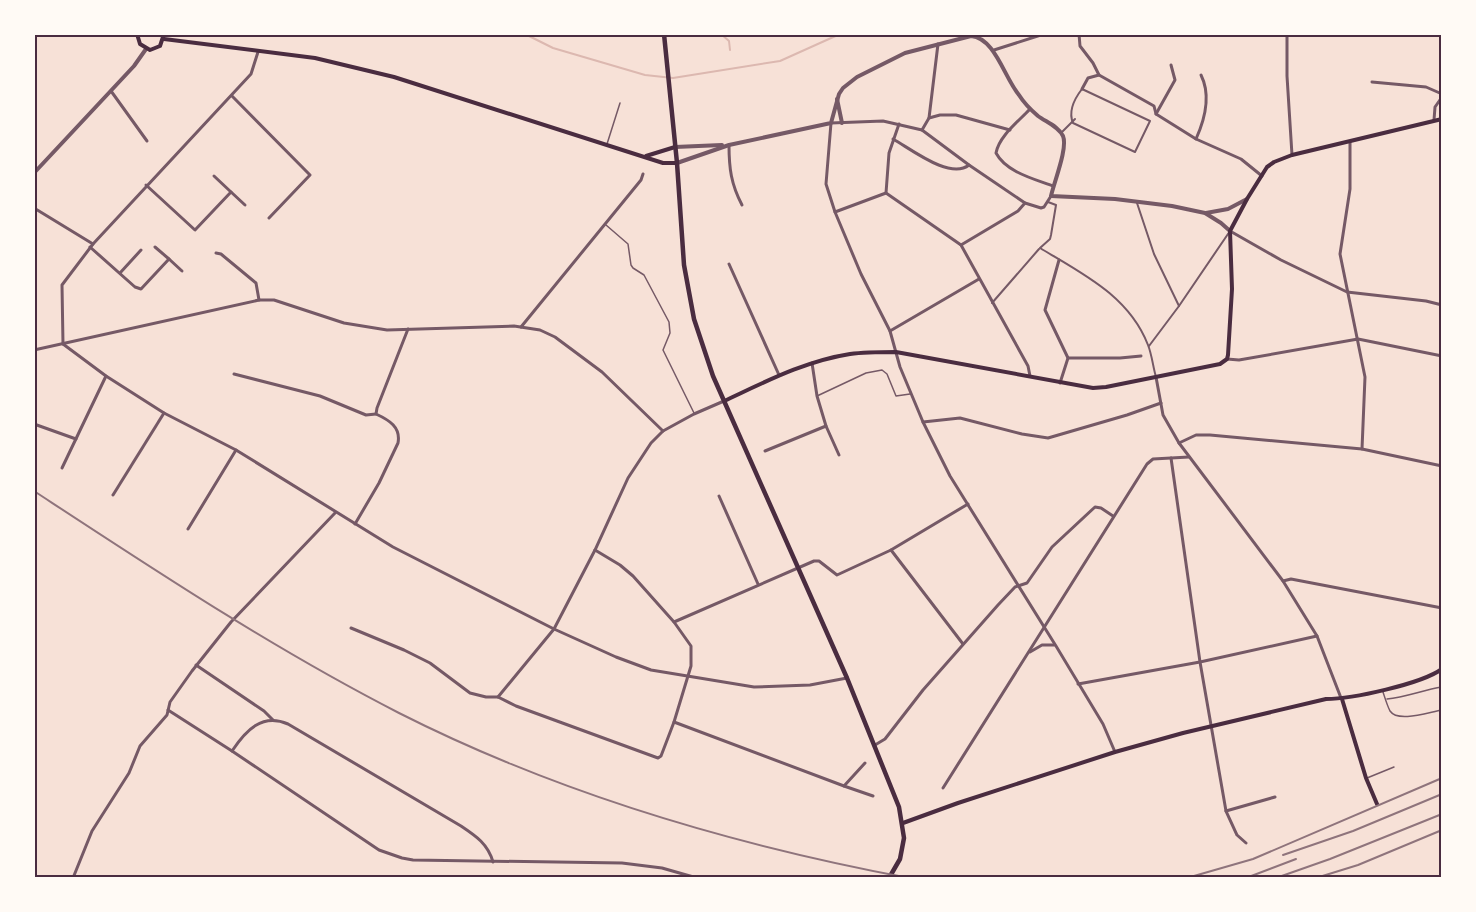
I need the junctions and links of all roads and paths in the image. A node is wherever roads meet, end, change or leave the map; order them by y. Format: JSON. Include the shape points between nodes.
{"nodes":[{"id":1,"x":137,"y":34,"type":"edge"},
{"id":2,"x":664,"y":34,"type":"edge"},
{"id":3,"x":1044,"y":34,"type":"edge"},
{"id":4,"x":1079,"y":34,"type":"edge"},
{"id":5,"x":1287,"y":34,"type":"edge"},
{"id":6,"x":975,"y":35,"type":"edge"},
{"id":7,"x":164,"y":37,"type":"edge"},
{"id":8,"x":938,"y":44,"type":"junction"},
{"id":9,"x":146,"y":49,"type":"junction"},
{"id":10,"x":994,"y":50,"type":"junction"},
{"id":11,"x":258,"y":52,"type":"junction"},
{"id":12,"x":1171,"y":66,"type":"dead end"},
{"id":13,"x":1099,"y":75,"type":"junction"},
{"id":14,"x":1201,"y":75,"type":"dead end"},
{"id":15,"x":1372,"y":82,"type":"dead end"},
{"id":16,"x":1083,"y":89,"type":"junction"},
{"id":17,"x":111,"y":91,"type":"junction"},
{"id":18,"x":232,"y":96,"type":"junction"},
{"id":19,"x":1442,"y":96,"type":"edge"},
{"id":20,"x":837,"y":99,"type":"junction"},
{"id":21,"x":620,"y":103,"type":"dead end"},
{"id":22,"x":1031,"y":109,"type":"junction"},
{"id":23,"x":1156,"y":114,"type":"junction"},
{"id":24,"x":929,"y":118,"type":"junction"},
{"id":25,"x":1075,"y":119,"type":"dead end"},
{"id":26,"x":1442,"y":119,"type":"edge"},
{"id":27,"x":1067,"y":120,"type":"dead end"},
{"id":28,"x":1434,"y":121,"type":"junction"},
{"id":29,"x":831,"y":123,"type":"junction"},
{"id":30,"x":843,"y":123,"type":"junction"},
{"id":31,"x":1073,"y":123,"type":"junction"},
{"id":32,"x":898,"y":124,"type":"junction"},
{"id":33,"x":922,"y":130,"type":"junction"},
{"id":34,"x":1010,"y":130,"type":"junction"},
{"id":35,"x":1061,"y":133,"type":"junction"},
{"id":36,"x":893,"y":139,"type":"junction"},
{"id":37,"x":1196,"y":139,"type":"junction"},
{"id":38,"x":147,"y":141,"type":"dead end"},
{"id":39,"x":1350,"y":142,"type":"junction"},
{"id":40,"x":607,"y":145,"type":"junction"},
{"id":41,"x":729,"y":145,"type":"junction"},
{"id":42,"x":675,"y":147,"type":"junction"},
{"id":43,"x":1293,"y":155,"type":"junction"},
{"id":44,"x":646,"y":156,"type":"junction"},
{"id":45,"x":677,"y":163,"type":"junction"},
{"id":46,"x":969,"y":165,"type":"junction"},
{"id":47,"x":34,"y":173,"type":"edge"},
{"id":48,"x":643,"y":174,"type":"dead end"},
{"id":49,"x":214,"y":176,"type":"dead end"},
{"id":50,"x":1262,"y":176,"type":"junction"},
{"id":51,"x":146,"y":185,"type":"junction"},
{"id":52,"x":1053,"y":186,"type":"junction"},
{"id":53,"x":231,"y":192,"type":"junction"},
{"id":54,"x":886,"y":193,"type":"junction"},
{"id":55,"x":1051,"y":196,"type":"junction"},
{"id":56,"x":1247,"y":200,"type":"junction"},
{"id":57,"x":1048,"y":202,"type":"junction"},
{"id":58,"x":1137,"y":202,"type":"junction"},
{"id":59,"x":1026,"y":203,"type":"junction"},
{"id":60,"x":245,"y":205,"type":"dead end"},
{"id":61,"x":742,"y":205,"type":"dead end"},
{"id":62,"x":34,"y":208,"type":"edge"},
{"id":63,"x":835,"y":212,"type":"junction"},
{"id":64,"x":1205,"y":213,"type":"junction"},
{"id":65,"x":269,"y":218,"type":"dead end"},
{"id":66,"x":605,"y":225,"type":"junction"},
{"id":67,"x":1230,"y":231,"type":"junction"},
{"id":68,"x":92,"y":245,"type":"junction"},
{"id":69,"x":961,"y":245,"type":"junction"},
{"id":70,"x":155,"y":247,"type":"dead end"},
{"id":71,"x":1040,"y":248,"type":"junction"},
{"id":72,"x":141,"y":250,"type":"dead end"},
{"id":73,"x":216,"y":253,"type":"dead end"},
{"id":74,"x":169,"y":259,"type":"junction"},
{"id":75,"x":1059,"y":260,"type":"junction"},
{"id":76,"x":729,"y":264,"type":"dead end"},
{"id":77,"x":182,"y":271,"type":"dead end"},
{"id":78,"x":120,"y":273,"type":"junction"},
{"id":79,"x":979,"y":279,"type":"junction"},
{"id":80,"x":1347,"y":292,"type":"junction"},
{"id":81,"x":259,"y":300,"type":"junction"},
{"id":82,"x":992,"y":303,"type":"junction"},
{"id":83,"x":1442,"y":305,"type":"edge"},
{"id":84,"x":1179,"y":306,"type":"junction"},
{"id":85,"x":521,"y":327,"type":"junction"},
{"id":86,"x":408,"y":329,"type":"junction"},
{"id":87,"x":890,"y":331,"type":"junction"},
{"id":88,"x":1358,"y":339,"type":"junction"},
{"id":89,"x":63,"y":344,"type":"junction"},
{"id":90,"x":1149,"y":346,"type":"junction"},
{"id":91,"x":34,"y":350,"type":"edge"},
{"id":92,"x":896,"y":351,"type":"junction"},
{"id":93,"x":1141,"y":356,"type":"dead end"},
{"id":94,"x":1442,"y":356,"type":"edge"},
{"id":95,"x":1068,"y":358,"type":"junction"},
{"id":96,"x":1227,"y":359,"type":"junction"},
{"id":97,"x":812,"y":363,"type":"junction"},
{"id":98,"x":234,"y":374,"type":"dead end"},
{"id":99,"x":779,"y":375,"type":"junction"},
{"id":100,"x":106,"y":376,"type":"junction"},
{"id":101,"x":1156,"y":377,"type":"junction"},
{"id":102,"x":1030,"y":378,"type":"junction"},
{"id":103,"x":1060,"y":383,"type":"junction"},
{"id":104,"x":911,"y":394,"type":"junction"},
{"id":105,"x":818,"y":396,"type":"junction"},
{"id":106,"x":724,"y":401,"type":"junction"},
{"id":107,"x":1161,"y":403,"type":"junction"},
{"id":108,"x":164,"y":413,"type":"junction"},
{"id":109,"x":376,"y":414,"type":"junction"},
{"id":110,"x":694,"y":414,"type":"junction"},
{"id":111,"x":923,"y":422,"type":"junction"},
{"id":112,"x":34,"y":424,"type":"edge"},
{"id":113,"x":826,"y":426,"type":"junction"},
{"id":114,"x":663,"y":431,"type":"junction"},
{"id":115,"x":76,"y":439,"type":"junction"},
{"id":116,"x":1179,"y":443,"type":"junction"},
{"id":117,"x":1362,"y":449,"type":"junction"},
{"id":118,"x":236,"y":450,"type":"junction"},
{"id":119,"x":765,"y":451,"type":"dead end"},
{"id":120,"x":839,"y":455,"type":"dead end"},
{"id":121,"x":1189,"y":457,"type":"junction"},
{"id":122,"x":1171,"y":458,"type":"junction"},
{"id":123,"x":1442,"y":466,"type":"edge"},
{"id":124,"x":62,"y":468,"type":"dead end"},
{"id":125,"x":113,"y":495,"type":"dead end"},
{"id":126,"x":719,"y":496,"type":"dead end"},
{"id":127,"x":968,"y":504,"type":"junction"},
{"id":128,"x":335,"y":513,"type":"junction"},
{"id":129,"x":1113,"y":516,"type":"junction"},
{"id":130,"x":355,"y":524,"type":"junction"},
{"id":131,"x":188,"y":529,"type":"dead end"},
{"id":132,"x":595,"y":550,"type":"junction"},
{"id":133,"x":891,"y":550,"type":"junction"},
{"id":134,"x":798,"y":567,"type":"junction"},
{"id":135,"x":1283,"y":581,"type":"junction"},
{"id":136,"x":758,"y":584,"type":"junction"},
{"id":137,"x":1020,"y":587,"type":"junction"},
{"id":138,"x":1442,"y":608,"type":"edge"},
{"id":139,"x":674,"y":622,"type":"junction"},
{"id":140,"x":351,"y":627,"type":"dead end"},
{"id":141,"x":1044,"y":627,"type":"junction"},
{"id":142,"x":554,"y":629,"type":"junction"},
{"id":143,"x":1317,"y":636,"type":"junction"},
{"id":144,"x":963,"y":644,"type":"junction"},
{"id":145,"x":1056,"y":646,"type":"junction"},
{"id":146,"x":1029,"y":653,"type":"junction"},
{"id":147,"x":1200,"y":662,"type":"junction"},
{"id":148,"x":196,"y":665,"type":"junction"},
{"id":149,"x":1442,"y":669,"type":"edge"},
{"id":150,"x":687,"y":676,"type":"junction"},
{"id":151,"x":847,"y":678,"type":"junction"},
{"id":152,"x":1078,"y":684,"type":"junction"},
{"id":153,"x":1442,"y":687,"type":"edge"},
{"id":154,"x":1382,"y":689,"type":"junction"},
{"id":155,"x":498,"y":697,"type":"junction"},
{"id":156,"x":1342,"y":699,"type":"junction"},
{"id":157,"x":1386,"y":699,"type":"junction"},
{"id":158,"x":168,"y":710,"type":"junction"},
{"id":159,"x":1442,"y":710,"type":"edge"},
{"id":160,"x":273,"y":720,"type":"junction"},
{"id":161,"x":674,"y":722,"type":"junction"},
{"id":162,"x":1210,"y":726,"type":"junction"},
{"id":163,"x":875,"y":745,"type":"junction"},
{"id":164,"x":232,"y":751,"type":"junction"},
{"id":165,"x":1115,"y":752,"type":"junction"},
{"id":166,"x":865,"y":763,"type":"dead end"},
{"id":167,"x":1394,"y":767,"type":"dead end"},
{"id":168,"x":1366,"y":778,"type":"junction"},
{"id":169,"x":844,"y":786,"type":"junction"},
{"id":170,"x":944,"y":788,"type":"dead end"},
{"id":171,"x":873,"y":796,"type":"dead end"},
{"id":172,"x":1275,"y":797,"type":"dead end"},
{"id":173,"x":1377,"y":804,"type":"dead end"},
{"id":174,"x":1226,"y":811,"type":"junction"},
{"id":175,"x":903,"y":823,"type":"junction"},
{"id":176,"x":1246,"y":843,"type":"dead end"},
{"id":177,"x":493,"y":862,"type":"junction"},
{"id":178,"x":72,"y":878,"type":"edge"},
{"id":179,"x":697,"y":878,"type":"edge"},
{"id":180,"x":889,"y":878,"type":"edge"}],
"edges":[{"from":1,"to":9,"type":"main road"},
{"from":2,"to":42,"type":"main road"},
{"from":3,"to":10,"type":"street"},
{"from":4,"to":13,"type":"street","via":[[1080,46]]},
{"from":5,"to":43,"type":"street"},
{"from":6,"to":8,"type":"street"},
{"from":6,"to":10,"type":"street"},
{"from":7,"to":9,"type":"main road","via":[[157,48]]},
{"from":7,"to":11,"type":"main road"},
{"from":8,"to":20,"type":"street","via":[[905,53],[857,77]]},
{"from":8,"to":24,"type":"street"},
{"from":9,"to":17,"type":"street"},
{"from":10,"to":22,"type":"street","via":[[1009,82]]},
{"from":11,"to":18,"type":"street","via":[[251,74]]},
{"from":11,"to":40,"type":"main road","via":[[315,58],[394,77]]},
{"from":12,"to":23,"type":"street","via":[[1175,80]]},
{"from":13,"to":16,"type":"street","via":[[1088,78]]},
{"from":13,"to":23,"type":"street","via":[[1154,106]]},
{"from":14,"to":37,"type":"street","via":[[1206,86],[1206,105]]},
{"from":15,"to":19,"type":"street","via":[[1426,87]]},
{"from":16,"to":31,"type":"street","via":[[1071,111]]},
{"from":16,"to":31,"type":"street","via":[[1150,121],[1135,152]]},
{"from":17,"to":38,"type":"street"},
{"from":17,"to":47,"type":"street"},
{"from":18,"to":51,"type":"street"},
{"from":18,"to":65,"type":"street","via":[[310,175]]},
{"from":19,"to":28,"type":"street"},
{"from":20,"to":29,"type":"street"},
{"from":20,"to":30,"type":"street"},
{"from":21,"to":40,"type":"lane"},
{"from":22,"to":34,"type":"street"},
{"from":22,"to":35,"type":"street"},
{"from":23,"to":37,"type":"street"},
{"from":24,"to":33,"type":"street"},
{"from":24,"to":34,"type":"street","via":[[956,115]]},
{"from":25,"to":31,"type":"street"},
{"from":26,"to":28,"type":"main road"},
{"from":27,"to":31,"type":"street"},
{"from":28,"to":39,"type":"main road"},
{"from":29,"to":30,"type":"street"},
{"from":29,"to":41,"type":"street"},
{"from":29,"to":63,"type":"street","via":[[826,184]]},
{"from":30,"to":32,"type":"street"},
{"from":31,"to":35,"type":"street"},
{"from":32,"to":33,"type":"street"},
{"from":32,"to":36,"type":"street"},
{"from":33,"to":46,"type":"street"},
{"from":34,"to":52,"type":"street","via":[[997,146],[997,156],[1018,172]]},
{"from":35,"to":52,"type":"street","via":[[1064,147]]},
{"from":36,"to":46,"type":"street","via":[[947,169]]},
{"from":36,"to":54,"type":"street"},
{"from":37,"to":50,"type":"street","via":[[1241,159]]},
{"from":39,"to":43,"type":"main road"},
{"from":39,"to":80,"type":"street","via":[[1350,189],[1340,254]]},
{"from":40,"to":44,"type":"main road"},
{"from":41,"to":42,"type":"street"},
{"from":41,"to":45,"type":"street"},
{"from":41,"to":61,"type":"street","via":[[729,171]]},
{"from":42,"to":44,"type":"main road"},
{"from":42,"to":45,"type":"main road"},
{"from":43,"to":50,"type":"main road","via":[[1274,162]]},
{"from":44,"to":45,"type":"main road","via":[[663,163]]},
{"from":45,"to":106,"type":"main road","via":[[689,301]]},
{"from":46,"to":59,"type":"street"},
{"from":48,"to":66,"type":"street"},
{"from":49,"to":53,"type":"street"},
{"from":50,"to":56,"type":"main road"},
{"from":51,"to":53,"type":"street","via":[[195,230]]},
{"from":51,"to":68,"type":"street"},
{"from":52,"to":55,"type":"street"},
{"from":53,"to":60,"type":"street"},
{"from":54,"to":63,"type":"street"},
{"from":54,"to":69,"type":"street"},
{"from":55,"to":57,"type":"street"},
{"from":55,"to":58,"type":"street"},
{"from":56,"to":64,"type":"street"},
{"from":56,"to":67,"type":"main road"},
{"from":57,"to":59,"type":"street","via":[[1041,208]]},
{"from":57,"to":71,"type":"street","via":[[1056,205],[1051,235]]},
{"from":58,"to":64,"type":"street"},
{"from":58,"to":84,"type":"street","via":[[1154,254]]},
{"from":59,"to":69,"type":"street"},
{"from":62,"to":68,"type":"street"},
{"from":63,"to":87,"type":"street"},
{"from":64,"to":67,"type":"street"},
{"from":66,"to":85,"type":"street"},
{"from":66,"to":110,"type":"lane","via":[[628,244],[631,265],[644,275],[669,322],[670,333],[663,350]]},
{"from":67,"to":80,"type":"street"},
{"from":67,"to":84,"type":"street"},
{"from":67,"to":96,"type":"main road","via":[[1232,289]]},
{"from":68,"to":78,"type":"street"},
{"from":68,"to":89,"type":"street","via":[[62,285]]},
{"from":69,"to":79,"type":"street"},
{"from":70,"to":74,"type":"street"},
{"from":71,"to":75,"type":"street"},
{"from":71,"to":82,"type":"street"},
{"from":72,"to":78,"type":"street"},
{"from":73,"to":81,"type":"street","via":[[256,283]]},
{"from":74,"to":77,"type":"street"},
{"from":74,"to":78,"type":"street","via":[[141,289]]},
{"from":75,"to":90,"type":"street","via":[[1118,299]]},
{"from":75,"to":95,"type":"street","via":[[1045,310]]},
{"from":76,"to":99,"type":"street"},
{"from":79,"to":82,"type":"street"},
{"from":79,"to":87,"type":"street"},
{"from":80,"to":83,"type":"street"},
{"from":80,"to":88,"type":"street"},
{"from":81,"to":86,"type":"street","via":[[274,300],[344,323]]},
{"from":81,"to":89,"type":"street"},
{"from":82,"to":102,"type":"street","via":[[1028,366]]},
{"from":84,"to":90,"type":"street"},
{"from":85,"to":86,"type":"street"},
{"from":85,"to":114,"type":"street","via":[[555,337],[602,372]]},
{"from":86,"to":109,"type":"street"},
{"from":87,"to":92,"type":"street"},
{"from":88,"to":94,"type":"street"},
{"from":88,"to":96,"type":"street"},
{"from":88,"to":117,"type":"street","via":[[1365,377]]},
{"from":89,"to":91,"type":"street"},
{"from":89,"to":100,"type":"street"},
{"from":90,"to":101,"type":"street"},
{"from":92,"to":97,"type":"main road","via":[[851,354]]},
{"from":92,"to":102,"type":"main road"},
{"from":92,"to":104,"type":"street"},
{"from":93,"to":95,"type":"street"},
{"from":95,"to":103,"type":"street"},
{"from":96,"to":101,"type":"main road","via":[[1220,364]]},
{"from":97,"to":99,"type":"main road"},
{"from":97,"to":105,"type":"street"},
{"from":98,"to":109,"type":"street","via":[[320,396],[366,415]]},
{"from":99,"to":106,"type":"main road"},
{"from":100,"to":108,"type":"street"},
{"from":100,"to":115,"type":"street"},
{"from":101,"to":103,"type":"main road","via":[[1093,388]]},
{"from":101,"to":107,"type":"street"},
{"from":102,"to":103,"type":"main road"},
{"from":104,"to":105,"type":"lane","via":[[896,396],[882,370],[866,373]]},
{"from":104,"to":111,"type":"street"},
{"from":105,"to":113,"type":"street"},
{"from":106,"to":110,"type":"street"},
{"from":106,"to":134,"type":"main road"},
{"from":107,"to":111,"type":"street","via":[[1048,438],[960,418]]},
{"from":107,"to":116,"type":"street","via":[[1163,415]]},
{"from":108,"to":118,"type":"street"},
{"from":108,"to":125,"type":"street"},
{"from":109,"to":130,"type":"street","via":[[388,419],[399,436],[379,483]]},
{"from":110,"to":114,"type":"street"},
{"from":111,"to":127,"type":"street"},
{"from":112,"to":115,"type":"street"},
{"from":113,"to":119,"type":"street"},
{"from":113,"to":120,"type":"street"},
{"from":114,"to":132,"type":"street","via":[[628,478]]},
{"from":115,"to":124,"type":"street"},
{"from":116,"to":117,"type":"street","via":[[1196,435],[1210,435]]},
{"from":116,"to":121,"type":"street"},
{"from":117,"to":123,"type":"street"},
{"from":118,"to":128,"type":"street"},
{"from":118,"to":131,"type":"street"},
{"from":121,"to":122,"type":"street"},
{"from":121,"to":135,"type":"street"},
{"from":122,"to":129,"type":"street","via":[[1153,459],[1147,464]]},
{"from":122,"to":147,"type":"street"},
{"from":126,"to":136,"type":"street"},
{"from":127,"to":133,"type":"street"},
{"from":127,"to":137,"type":"street"},
{"from":128,"to":130,"type":"street"},
{"from":128,"to":148,"type":"street","via":[[231,622]]},
{"from":129,"to":137,"type":"street","via":[[1095,507],[1052,547],[1027,584]]},
{"from":129,"to":141,"type":"street"},
{"from":130,"to":142,"type":"street"},
{"from":132,"to":139,"type":"street","via":[[633,576]]},
{"from":132,"to":142,"type":"street"},
{"from":133,"to":134,"type":"street","via":[[837,574],[819,561]]},
{"from":133,"to":144,"type":"street"},
{"from":134,"to":136,"type":"street"},
{"from":134,"to":151,"type":"main road"},
{"from":135,"to":138,"type":"street","via":[[1291,579]]},
{"from":135,"to":143,"type":"street"},
{"from":136,"to":139,"type":"street"},
{"from":137,"to":141,"type":"street"},
{"from":137,"to":144,"type":"street"},
{"from":139,"to":150,"type":"street","via":[[691,646]]},
{"from":140,"to":155,"type":"street","via":[[430,663],[470,693]]},
{"from":141,"to":145,"type":"street"},
{"from":141,"to":146,"type":"street"},
{"from":142,"to":150,"type":"street","via":[[651,670]]},
{"from":142,"to":155,"type":"street"},
{"from":143,"to":147,"type":"street"},
{"from":143,"to":156,"type":"street"},
{"from":144,"to":163,"type":"street","via":[[885,739]]},
{"from":145,"to":146,"type":"street","via":[[1046,644]]},
{"from":145,"to":152,"type":"street"},
{"from":146,"to":170,"type":"street"},
{"from":147,"to":152,"type":"street"},
{"from":147,"to":162,"type":"street"},
{"from":148,"to":158,"type":"street"},
{"from":148,"to":160,"type":"street"},
{"from":149,"to":154,"type":"main road","via":[[1423,679]]},
{"from":150,"to":151,"type":"street","via":[[754,687],[810,685]]},
{"from":150,"to":161,"type":"street"},
{"from":151,"to":163,"type":"main road"},
{"from":152,"to":165,"type":"street"},
{"from":153,"to":157,"type":"lane"},
{"from":154,"to":156,"type":"main road"},
{"from":154,"to":157,"type":"lane"},
{"from":155,"to":161,"type":"street","via":[[654,758],[661,756]]},
{"from":156,"to":162,"type":"main road","via":[[1326,699]]},
{"from":156,"to":168,"type":"main road"},
{"from":157,"to":159,"type":"lane","via":[[1391,713],[1401,717]]},
{"from":158,"to":164,"type":"street"},
{"from":158,"to":178,"type":"street","via":[[140,746],[129,773],[92,831]]},
{"from":160,"to":164,"type":"street","via":[[252,726]]},
{"from":160,"to":177,"type":"street","via":[[288,724],[461,826],[484,844]]},
{"from":161,"to":169,"type":"street"},
{"from":162,"to":165,"type":"main road"},
{"from":162,"to":174,"type":"street"},
{"from":163,"to":175,"type":"main road"},
{"from":164,"to":177,"type":"street","via":[[389,855],[413,860]]},
{"from":165,"to":175,"type":"main road"},
{"from":166,"to":169,"type":"street"},
{"from":167,"to":168,"type":"lane"},
{"from":168,"to":173,"type":"main road"},
{"from":169,"to":171,"type":"street"},
{"from":172,"to":174,"type":"street"},
{"from":174,"to":176,"type":"street","via":[[1237,835]]},
{"from":175,"to":180,"type":"main road","via":[[903,851]]},
{"from":177,"to":179,"type":"street","via":[[622,863]]}]}
